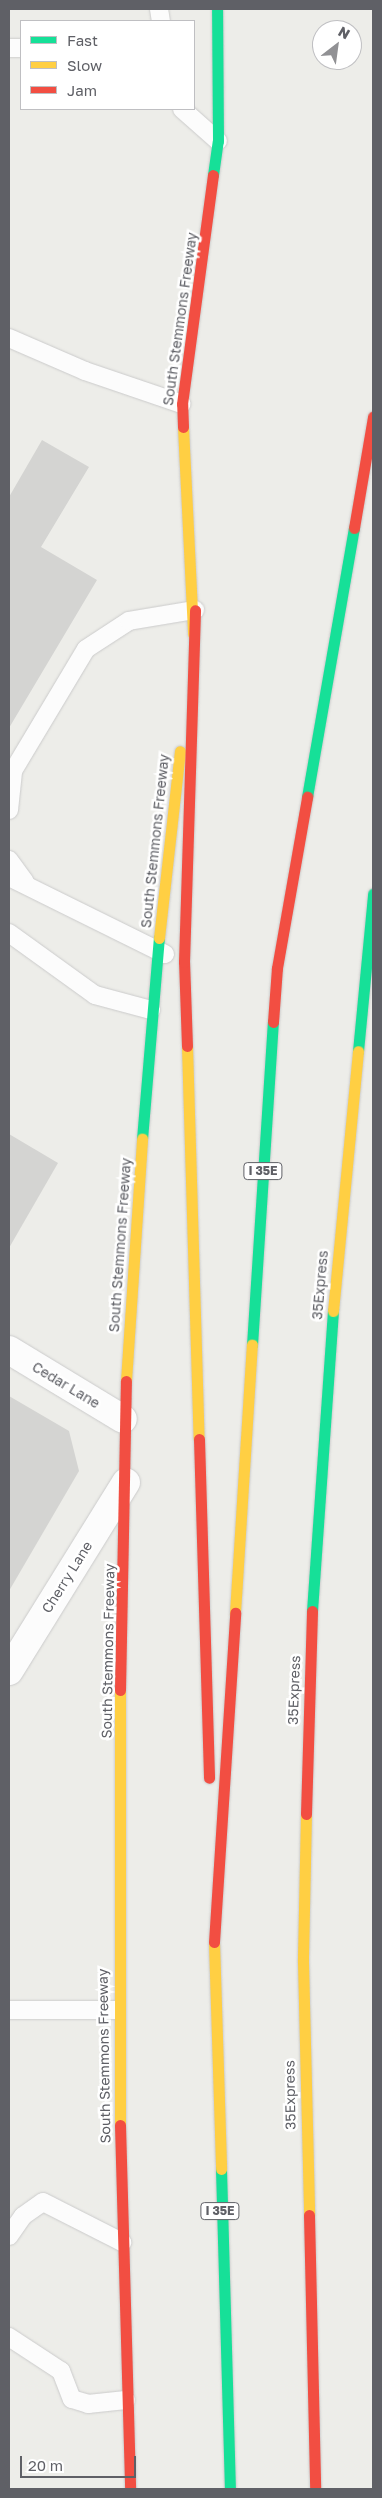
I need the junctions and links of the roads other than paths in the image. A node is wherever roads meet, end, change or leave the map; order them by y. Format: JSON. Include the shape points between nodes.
{"nodes":[{"id":1,"x":217,"y":9,"type":"edge"},
{"id":2,"x":183,"y":110,"type":"edge"},
{"id":3,"x":218,"y":141,"type":"junction"},
{"id":4,"x":9,"y":338,"type":"edge"},
{"id":5,"x":182,"y":404,"type":"junction"},
{"id":6,"x":373,"y":417,"type":"edge"},
{"id":7,"x":196,"y":610,"type":"junction"},
{"id":8,"x":9,"y":810,"type":"edge"},
{"id":9,"x":9,"y":860,"type":"edge"},
{"id":10,"x":17,"y":879,"type":"edge"},
{"id":11,"x":373,"y":894,"type":"edge"},
{"id":12,"x":9,"y":933,"type":"edge"},
{"id":13,"x":158,"y":950,"type":"junction"},
{"id":14,"x":184,"y":962,"type":"junction"},
{"id":15,"x":151,"y":1010,"type":"junction"},
{"id":16,"x":9,"y":1350,"type":"edge"},
{"id":17,"x":123,"y":1420,"type":"junction"},
{"id":18,"x":126,"y":1482,"type":"junction"},
{"id":19,"x":9,"y":1671,"type":"edge"},
{"id":20,"x":214,"y":1933,"type":"junction"},
{"id":21,"x":9,"y":2010,"type":"edge"},
{"id":22,"x":116,"y":2010,"type":"junction"},
{"id":23,"x":9,"y":2236,"type":"edge"},
{"id":24,"x":122,"y":2242,"type":"junction"},
{"id":25,"x":9,"y":2337,"type":"edge"},
{"id":26,"x":126,"y":2400,"type":"junction"},
{"id":27,"x":130,"y":2489,"type":"edge"},
{"id":28,"x":230,"y":2489,"type":"edge"},
{"id":29,"x":315,"y":2489,"type":"edge"}],
"edges":[{"from":1,"to":3,"type":"main road","name":"South Stemmons Freeway"},
{"from":2,"to":3,"type":"lane"},
{"from":3,"to":5,"type":"main road","name":"South Stemmons Freeway"},
{"from":4,"to":5,"type":"lane","via":[[85,371]]},
{"from":5,"to":7,"type":"main road","name":"South Stemmons Freeway"},
{"from":6,"to":20,"type":"main road","number":"I 35E","via":[[277,968]]},
{"from":7,"to":8,"type":"lane","via":[[129,622],[86,649],[13,771]]},
{"from":7,"to":13,"type":"main road","name":"South Stemmons Freeway"},
{"from":7,"to":14,"type":"main road"},
{"from":9,"to":10,"type":"lane"},
{"from":10,"to":13,"type":"lane"},
{"from":11,"to":29,"type":"main road","name":"35Express","via":[[324,1406],[308,1683],[303,1962]]},
{"from":12,"to":15,"type":"lane","via":[[95,995]]},
{"from":13,"to":14,"type":"lane"},
{"from":13,"to":15,"type":"main road","name":"South Stemmons Freeway"},
{"from":14,"to":20,"type":"main road"},
{"from":15,"to":17,"type":"main road","name":"South Stemmons Freeway"},
{"from":16,"to":17,"type":"street","name":"Cedar Lane"},
{"from":17,"to":18,"type":"main road","name":"South Stemmons Freeway"},
{"from":18,"to":19,"type":"street","name":"Cherry Lane"},
{"from":18,"to":22,"type":"main road","name":"South Stemmons Freeway"},
{"from":20,"to":28,"type":"main road","number":"I 35E"},
{"from":21,"to":22,"type":"lane"},
{"from":22,"to":24,"type":"main road","name":"South Stemmons Freeway"},
{"from":23,"to":24,"type":"lane","via":[[23,2216],[43,2202]]},
{"from":24,"to":26,"type":"main road","name":"South Stemmons Freeway"},
{"from":25,"to":26,"type":"lane","via":[[60,2372],[72,2399],[88,2404]]},
{"from":26,"to":27,"type":"main road","name":"South Stemmons Freeway"}]}
